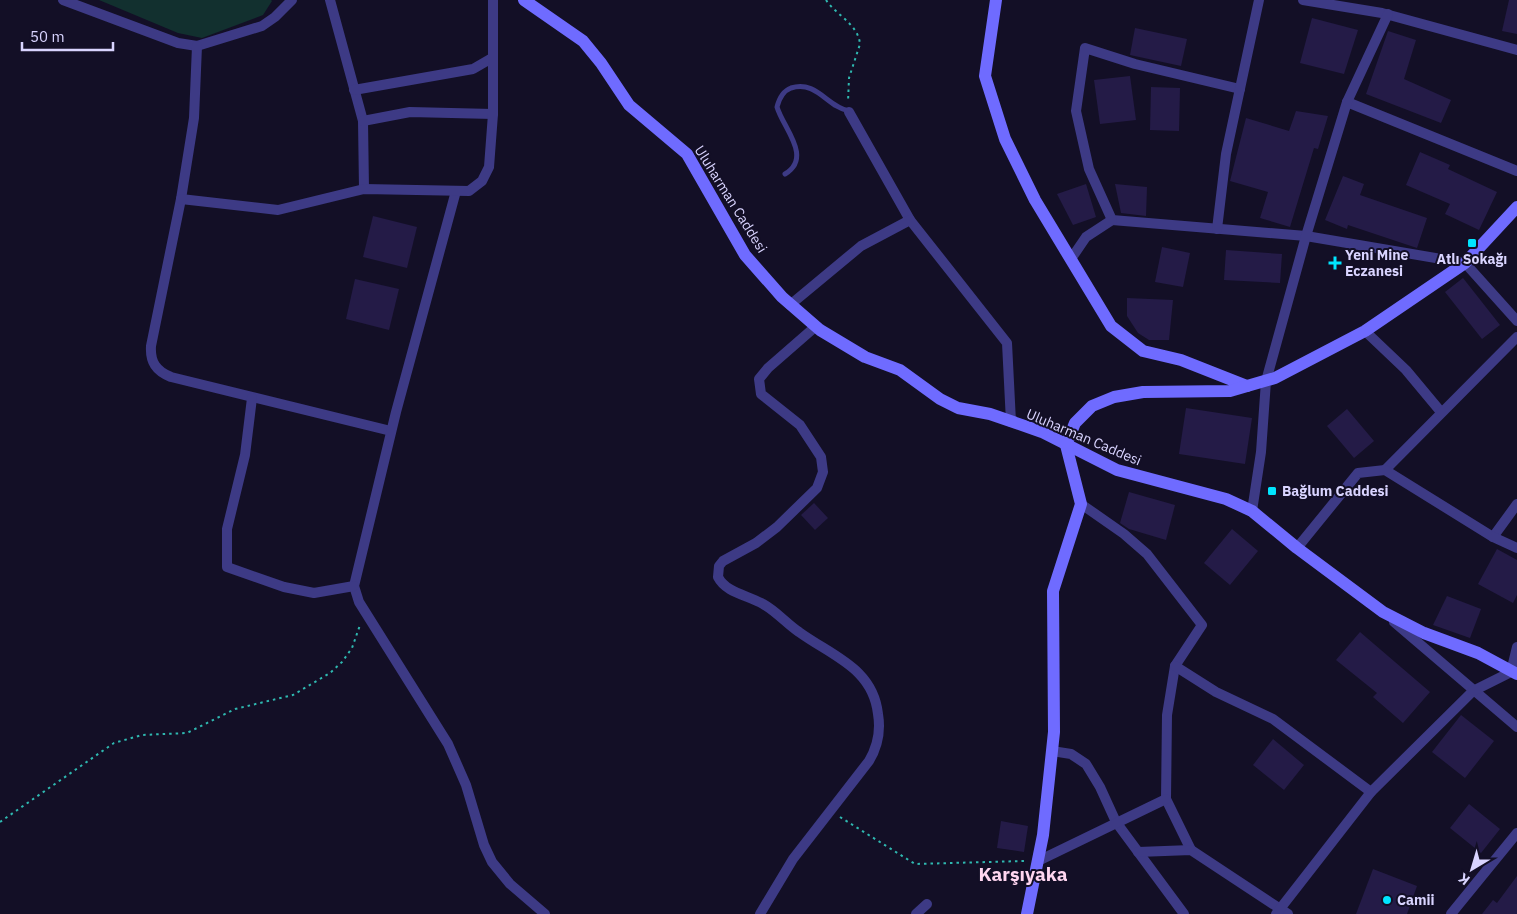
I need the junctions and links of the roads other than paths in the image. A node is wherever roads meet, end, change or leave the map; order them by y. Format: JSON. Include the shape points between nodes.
{"nodes":[{"id":1,"x":63,"y":0,"type":"edge"},
{"id":2,"x":292,"y":0,"type":"edge"},
{"id":3,"x":330,"y":0,"type":"edge"},
{"id":4,"x":493,"y":0,"type":"edge"},
{"id":5,"x":524,"y":0,"type":"edge"},
{"id":6,"x":996,"y":0,"type":"edge"},
{"id":7,"x":1259,"y":0,"type":"edge"},
{"id":8,"x":1303,"y":0,"type":"edge"},
{"id":9,"x":1388,"y":14,"type":"junction"},
{"id":10,"x":197,"y":46,"type":"junction"},
{"id":11,"x":1517,"y":50,"type":"edge"},
{"id":12,"x":492,"y":58,"type":"junction"},
{"id":13,"x":1240,"y":88,"type":"junction"},
{"id":14,"x":354,"y":90,"type":"junction"},
{"id":15,"x":1347,"y":102,"type":"junction"},
{"id":16,"x":849,"y":112,"type":"joint"},
{"id":17,"x":493,"y":114,"type":"junction"},
{"id":18,"x":363,"y":121,"type":"junction"},
{"id":19,"x":1517,"y":170,"type":"edge"},
{"id":20,"x":785,"y":174,"type":"dead end"},
{"id":21,"x":364,"y":189,"type":"junction"},
{"id":22,"x":456,"y":191,"type":"junction"},
{"id":23,"x":181,"y":199,"type":"junction"},
{"id":24,"x":1517,"y":207,"type":"edge"},
{"id":25,"x":910,"y":220,"type":"junction"},
{"id":26,"x":1112,"y":220,"type":"junction"},
{"id":27,"x":1217,"y":229,"type":"junction"},
{"id":28,"x":1306,"y":236,"type":"junction"},
{"id":29,"x":1071,"y":259,"type":"junction"},
{"id":30,"x":1465,"y":263,"type":"junction"},
{"id":31,"x":790,"y":305,"type":"junction"},
{"id":32,"x":1517,"y":321,"type":"edge"},
{"id":33,"x":815,"y":326,"type":"junction"},
{"id":34,"x":1365,"y":331,"type":"junction"},
{"id":35,"x":1517,"y":337,"type":"edge"},
{"id":36,"x":1266,"y":381,"type":"junction"},
{"id":37,"x":1246,"y":386,"type":"junction"},
{"id":38,"x":252,"y":398,"type":"junction"},
{"id":39,"x":1441,"y":412,"type":"junction"},
{"id":40,"x":1011,"y":422,"type":"junction"},
{"id":41,"x":392,"y":431,"type":"junction"},
{"id":42,"x":1066,"y":445,"type":"junction"},
{"id":43,"x":1385,"y":470,"type":"junction"},
{"id":44,"x":1081,"y":504,"type":"junction"},
{"id":45,"x":1517,"y":504,"type":"edge"},
{"id":46,"x":1252,"y":511,"type":"junction"},
{"id":47,"x":1493,"y":537,"type":"junction"},
{"id":48,"x":1297,"y":548,"type":"junction"},
{"id":49,"x":1517,"y":548,"type":"edge"},
{"id":50,"x":354,"y":586,"type":"junction"},
{"id":51,"x":1383,"y":612,"type":"junction"},
{"id":52,"x":1517,"y":647,"type":"edge"},
{"id":53,"x":1175,"y":666,"type":"junction"},
{"id":54,"x":1514,"y":673,"type":"edge"},
{"id":55,"x":1473,"y":691,"type":"junction"},
{"id":56,"x":1517,"y":727,"type":"edge"},
{"id":57,"x":1052,"y":751,"type":"junction"},
{"id":58,"x":1370,"y":792,"type":"junction"},
{"id":59,"x":1166,"y":799,"type":"junction"},
{"id":60,"x":1116,"y":822,"type":"junction"},
{"id":61,"x":1517,"y":833,"type":"edge"},
{"id":62,"x":1191,"y":850,"type":"junction"},
{"id":63,"x":1138,"y":852,"type":"junction"},
{"id":64,"x":1038,"y":861,"type":"junction"},
{"id":65,"x":927,"y":904,"type":"dead end"},
{"id":66,"x":1281,"y":912,"type":"edge"},
{"id":67,"x":544,"y":914,"type":"edge"},
{"id":68,"x":760,"y":914,"type":"edge"},
{"id":69,"x":916,"y":914,"type":"edge"},
{"id":70,"x":1027,"y":914,"type":"edge"},
{"id":71,"x":1184,"y":914,"type":"edge"},
{"id":72,"x":1451,"y":914,"type":"edge"}],
"edges":[{"from":1,"to":10,"type":"street"},
{"from":2,"to":10,"type":"street","via":[[262,26]]},
{"from":3,"to":14,"type":"street"},
{"from":4,"to":12,"type":"street"},
{"from":5,"to":31,"type":"street","name":"Uluharman Caddesi","via":[[583,41],[629,105],[687,154],[739,245]]},
{"from":6,"to":29,"type":"street","via":[[985,76],[1005,140],[1035,200]]},
{"from":7,"to":13,"type":"street"},
{"from":8,"to":9,"type":"street"},
{"from":9,"to":11,"type":"street"},
{"from":9,"to":15,"type":"street"},
{"from":10,"to":23,"type":"street","via":[[194,118]]},
{"from":12,"to":14,"type":"street","via":[[473,68]]},
{"from":12,"to":17,"type":"street"},
{"from":13,"to":26,"type":"street","via":[[1135,64],[1085,48],[1076,111],[1089,169]]},
{"from":13,"to":27,"type":"street","via":[[1226,154]]},
{"from":14,"to":18,"type":"street"},
{"from":15,"to":19,"type":"street"},
{"from":15,"to":28,"type":"street"},
{"from":16,"to":20,"type":"lane","via":[[811,88],[784,92],[777,107],[797,152],[793,167]]},
{"from":16,"to":25,"type":"street"},
{"from":17,"to":18,"type":"street","via":[[410,112]]},
{"from":17,"to":22,"type":"street","via":[[486,174],[469,191]]},
{"from":18,"to":21,"type":"street"},
{"from":21,"to":22,"type":"street"},
{"from":21,"to":23,"type":"street","via":[[278,210]]},
{"from":22,"to":41,"type":"street"},
{"from":23,"to":38,"type":"street","via":[[151,346],[152,360],[163,374]]},
{"from":24,"to":30,"type":"street"},
{"from":25,"to":31,"type":"street","via":[[861,246]]},
{"from":25,"to":40,"type":"street","via":[[1007,343]]},
{"from":26,"to":27,"type":"street"},
{"from":26,"to":29,"type":"street","via":[[1086,237]]},
{"from":27,"to":28,"type":"street"},
{"from":28,"to":30,"type":"street"},
{"from":28,"to":36,"type":"street"},
{"from":29,"to":37,"type":"street","via":[[1112,326],[1143,351],[1182,360]]},
{"from":30,"to":32,"type":"street"},
{"from":30,"to":34,"type":"street"},
{"from":31,"to":33,"type":"street","name":"Uluharman Caddesi"},
{"from":33,"to":40,"type":"street","name":"Uluharman Caddesi","via":[[865,357],[900,370],[949,404]]},
{"from":33,"to":68,"type":"street","via":[[761,375],[758,384],[765,398],[800,425],[810,439],[822,464],[821,480],[778,527],[723,561],[718,572],[720,582],[726,587],[766,605],[800,633],[855,668],[874,694],[880,733],[875,752],[793,858]]},
{"from":34,"to":36,"type":"street"},
{"from":34,"to":39,"type":"street","via":[[1406,370]]},
{"from":35,"to":39,"type":"street"},
{"from":36,"to":37,"type":"street"},
{"from":36,"to":46,"type":"street","via":[[1261,452]]},
{"from":37,"to":42,"type":"street","via":[[1230,391],[1143,392],[1114,397],[1092,406],[1075,423]]},
{"from":38,"to":41,"type":"street"},
{"from":38,"to":50,"type":"street","via":[[245,455],[227,530],[227,567],[284,587],[314,593]]},
{"from":39,"to":43,"type":"street"},
{"from":40,"to":42,"type":"street","name":"Uluharman Caddesi","via":[[1042,432]]},
{"from":41,"to":50,"type":"street"},
{"from":42,"to":44,"type":"street"},
{"from":42,"to":46,"type":"street","name":"Uluharman Caddesi","via":[[1117,470],[1226,499]]},
{"from":43,"to":47,"type":"street"},
{"from":43,"to":48,"type":"street","via":[[1358,473]]},
{"from":44,"to":53,"type":"street","via":[[1147,554],[1202,625]]},
{"from":44,"to":57,"type":"street","via":[[1053,591]]},
{"from":45,"to":47,"type":"street"},
{"from":46,"to":48,"type":"street","name":"Uluharman Caddesi"},
{"from":47,"to":49,"type":"street"},
{"from":48,"to":51,"type":"street","name":"Uluharman Caddesi"},
{"from":50,"to":67,"type":"street","via":[[367,616],[448,744],[492,862],[510,884]]},
{"from":51,"to":54,"type":"street","name":"Uluharman Caddesi","via":[[1424,633],[1478,653]]},
{"from":51,"to":55,"type":"street"},
{"from":52,"to":54,"type":"street"},
{"from":53,"to":58,"type":"street","via":[[1216,692],[1272,719]]},
{"from":53,"to":59,"type":"street","via":[[1167,715]]},
{"from":54,"to":55,"type":"street"},
{"from":55,"to":56,"type":"street"},
{"from":55,"to":58,"type":"street"},
{"from":57,"to":60,"type":"street","via":[[1071,754],[1086,764]]},
{"from":57,"to":64,"type":"street"},
{"from":58,"to":66,"type":"street"},
{"from":59,"to":60,"type":"street"},
{"from":59,"to":62,"type":"street"},
{"from":60,"to":63,"type":"street"},
{"from":60,"to":64,"type":"street"},
{"from":61,"to":72,"type":"street"},
{"from":62,"to":63,"type":"street"},
{"from":62,"to":66,"type":"street"},
{"from":63,"to":71,"type":"street"},
{"from":64,"to":70,"type":"street"},
{"from":65,"to":69,"type":"street"}]}
